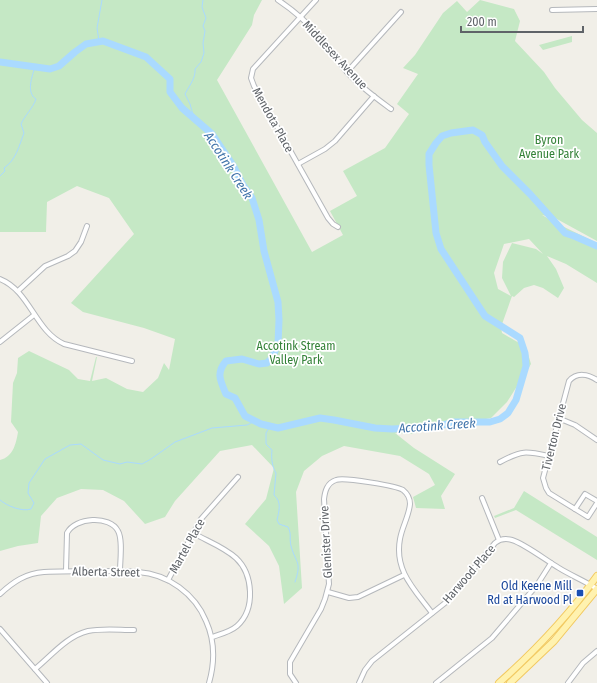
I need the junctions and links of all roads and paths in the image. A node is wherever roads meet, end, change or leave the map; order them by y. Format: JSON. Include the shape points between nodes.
{"nodes":[{"id":1,"x":278,"y":0,"type":"edge"},
{"id":2,"x":316,"y":0,"type":"edge"},
{"id":3,"x":597,"y":9,"type":"edge"},
{"id":4,"x":552,"y":10,"type":"dead end"},
{"id":5,"x":401,"y":12,"type":"dead end"},
{"id":6,"x":301,"y":18,"type":"junction"},
{"id":7,"x":347,"y":72,"type":"junction"},
{"id":8,"x":374,"y":96,"type":"junction"},
{"id":9,"x":392,"y":109,"type":"dead end"},
{"id":10,"x":298,"y":164,"type":"junction"},
{"id":11,"x":87,"y":226,"type":"dead end"},
{"id":12,"x":338,"y":227,"type":"dead end"},
{"id":13,"x":0,"y":279,"type":"edge"},
{"id":14,"x":18,"y":292,"type":"junction"},
{"id":15,"x":34,"y":314,"type":"junction"},
{"id":16,"x":0,"y":342,"type":"edge"},
{"id":17,"x":132,"y":361,"type":"dead end"},
{"id":18,"x":597,"y":380,"type":"edge"},
{"id":19,"x":558,"y":418,"type":"junction"},
{"id":20,"x":597,"y":440,"type":"edge"},
{"id":21,"x":549,"y":456,"type":"junction"},
{"id":22,"x":500,"y":462,"type":"dead end"},
{"id":23,"x":238,"y":477,"type":"dead end"},
{"id":24,"x":482,"y":498,"type":"dead end"},
{"id":25,"x":597,"y":502,"type":"edge"},
{"id":26,"x":575,"y":509,"type":"junction"},
{"id":27,"x":193,"y":534,"type":"junction"},
{"id":28,"x":499,"y":540,"type":"junction"},
{"id":29,"x":551,"y":563,"type":"junction"},
{"id":30,"x":66,"y":571,"type":"junction"},
{"id":31,"x":120,"y":571,"type":"junction"},
{"id":32,"x":404,"y":575,"type":"junction"},
{"id":33,"x":597,"y":576,"type":"edge"},
{"id":34,"x":168,"y":580,"type":"junction"},
{"id":35,"x":591,"y":585,"type":"junction"},
{"id":36,"x":597,"y":589,"type":"edge"},
{"id":37,"x":328,"y":592,"type":"junction"},
{"id":38,"x":0,"y":594,"type":"edge"},
{"id":39,"x":432,"y":612,"type":"junction"},
{"id":40,"x":0,"y":629,"type":"edge"},
{"id":41,"x":134,"y":630,"type":"dead end"},
{"id":42,"x":212,"y":637,"type":"junction"},
{"id":43,"x":597,"y":651,"type":"edge"},
{"id":44,"x":36,"y":669,"type":"junction"},
{"id":45,"x":47,"y":683,"type":"edge"},
{"id":46,"x":209,"y":683,"type":"edge"},
{"id":47,"x":296,"y":683,"type":"edge"},
{"id":48,"x":359,"y":683,"type":"edge"},
{"id":49,"x":436,"y":683,"type":"edge"},
{"id":50,"x":499,"y":683,"type":"edge"},
{"id":51,"x":510,"y":683,"type":"edge"},
{"id":52,"x":568,"y":683,"type":"edge"}],
"edges":[{"from":1,"to":6,"type":"street","name":"Middlesex Avenue"},
{"from":2,"to":6,"type":"street","name":"Mendota Place"},
{"from":3,"to":4,"type":"street"},
{"from":5,"to":7,"type":"street"},
{"from":6,"to":7,"type":"street","name":"Middlesex Avenue","via":[[319,36]]},
{"from":6,"to":10,"type":"street","name":"Mendota Place","via":[[254,69],[251,78]]},
{"from":7,"to":8,"type":"street","name":"Middlesex Avenue"},
{"from":8,"to":9,"type":"street","name":"Middlesex Avenue"},
{"from":8,"to":10,"type":"street","via":[[335,141]]},
{"from":10,"to":12,"type":"street","name":"Mendota Place","via":[[328,218]]},
{"from":11,"to":14,"type":"street","via":[[75,251],[45,266]]},
{"from":13,"to":14,"type":"street"},
{"from":14,"to":15,"type":"street"},
{"from":15,"to":16,"type":"street"},
{"from":15,"to":17,"type":"street","via":[[50,334],[61,342]]},
{"from":18,"to":19,"type":"street","name":"Tiverton Drive","via":[[582,374],[568,381]]},
{"from":19,"to":20,"type":"street","via":[[575,425]]},
{"from":19,"to":21,"type":"street","name":"Tiverton Drive"},
{"from":21,"to":22,"type":"street","via":[[521,452]]},
{"from":21,"to":26,"type":"street","name":"Tiverton Drive","via":[[543,478],[546,488],[549,493]]},
{"from":23,"to":27,"type":"street","name":"Martel Place","via":[[201,519]]},
{"from":24,"to":28,"type":"street"},
{"from":25,"to":26,"type":"street","name":"Tiverton Drive","via":[[585,494]]},
{"from":25,"to":26,"type":"street","name":"Tiverton Drive","via":[[588,517]]},
{"from":27,"to":34,"type":"street","name":"Martel Place"},
{"from":27,"to":42,"type":"street","via":[[235,557],[243,568],[248,583],[249,604],[243,619],[231,630]]},
{"from":28,"to":29,"type":"street","name":"Harwood Place","via":[[512,540]]},
{"from":28,"to":39,"type":"street","name":"Harwood Place","via":[[445,603]]},
{"from":29,"to":35,"type":"street","name":"Harwood Place"},
{"from":29,"to":49,"type":"street","via":[[537,585],[492,638]]},
{"from":30,"to":31,"type":"street","name":"Alberta Street"},
{"from":30,"to":31,"type":"street","via":[[67,533],[76,523],[86,520],[105,521],[118,529],[121,540]]},
{"from":30,"to":38,"type":"street","name":"Alberta Street","via":[[31,574],[18,580]]},
{"from":31,"to":34,"type":"street","name":"Alberta Street","via":[[147,573]]},
{"from":32,"to":37,"type":"street","via":[[358,597],[349,598]]},
{"from":32,"to":37,"type":"street","name":"Glenister Drive","via":[[399,546],[410,509],[410,499],[406,493],[395,487],[346,479],[336,480],[326,488],[324,499]]},
{"from":32,"to":39,"type":"street","name":"Glenister Drive"},
{"from":33,"to":35,"type":"main road"},
{"from":34,"to":42,"type":"street","name":"Alberta Street","via":[[196,604]]},
{"from":35,"to":36,"type":"street","name":"Harwood Place"},
{"from":35,"to":50,"type":"main road","via":[[528,656]]},
{"from":36,"to":51,"type":"main road","via":[[554,641]]},
{"from":37,"to":47,"type":"street","name":"Glenister Drive","via":[[290,662],[290,674]]},
{"from":39,"to":48,"type":"street","name":"Harwood Place","via":[[372,661]]},
{"from":40,"to":44,"type":"street"},
{"from":41,"to":44,"type":"street","via":[[101,630],[81,634],[65,643]]},
{"from":42,"to":46,"type":"street","name":"Alberta Street","via":[[213,667]]},
{"from":43,"to":52,"type":"street","via":[[587,659]]},
{"from":44,"to":45,"type":"street"}]}
